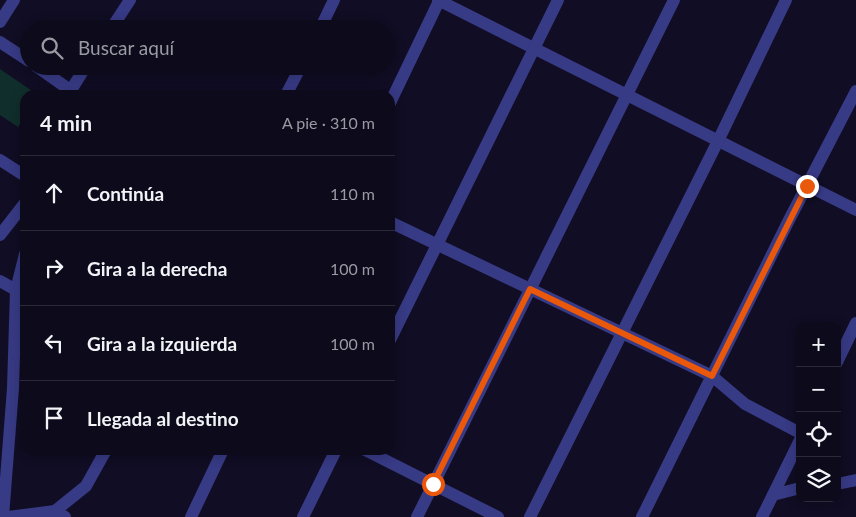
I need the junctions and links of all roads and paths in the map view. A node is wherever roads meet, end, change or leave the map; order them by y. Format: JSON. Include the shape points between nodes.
{"nodes":[{"id":1,"x":14,"y":0,"type":"edge"},
{"id":2,"x":130,"y":0,"type":"edge"},
{"id":3,"x":334,"y":0,"type":"edge"},
{"id":4,"x":439,"y":0,"type":"edge"},
{"id":5,"x":558,"y":0,"type":"edge"},
{"id":6,"x":674,"y":0,"type":"edge"},
{"id":7,"x":786,"y":0,"type":"edge"},
{"id":8,"x":116,"y":20,"type":"edge"},
{"id":9,"x":324,"y":20,"type":"edge"},
{"id":10,"x":0,"y":22,"type":"edge"},
{"id":11,"x":0,"y":42,"type":"edge"},
{"id":12,"x":533,"y":48,"type":"junction"},
{"id":13,"x":20,"y":56,"type":"edge"},
{"id":14,"x":47,"y":75,"type":"edge"},
{"id":15,"x":80,"y":75,"type":"edge"},
{"id":16,"x":296,"y":75,"type":"edge"},
{"id":17,"x":66,"y":90,"type":"edge"},
{"id":18,"x":70,"y":90,"type":"edge"},
{"id":19,"x":289,"y":90,"type":"edge"},
{"id":20,"x":856,"y":91,"type":"edge"},
{"id":21,"x":395,"y":92,"type":"edge"},
{"id":22,"x":626,"y":95,"type":"junction"},
{"id":23,"x":718,"y":141,"type":"junction"},
{"id":24,"x":0,"y":160,"type":"edge"},
{"id":25,"x":20,"y":173,"type":"edge"},
{"id":26,"x":807,"y":186,"type":"junction"},
{"id":27,"x":20,"y":209,"type":"edge"},
{"id":28,"x":856,"y":210,"type":"edge"},
{"id":29,"x":395,"y":224,"type":"edge"},
{"id":30,"x":0,"y":235,"type":"edge"},
{"id":31,"x":437,"y":244,"type":"junction"},
{"id":32,"x":20,"y":274,"type":"edge"},
{"id":33,"x":0,"y":281,"type":"edge"},
{"id":34,"x":530,"y":289,"type":"junction"},
{"id":35,"x":16,"y":290,"type":"junction"},
{"id":36,"x":856,"y":323,"type":"edge"},
{"id":37,"x":395,"y":330,"type":"edge"},
{"id":38,"x":622,"y":333,"type":"junction"},
{"id":39,"x":841,"y":354,"type":"edge"},
{"id":40,"x":712,"y":376,"type":"junction"},
{"id":41,"x":796,"y":431,"type":"edge"},
{"id":42,"x":796,"y":448,"type":"edge"},
{"id":43,"x":4,"y":450,"type":"edge"},
{"id":44,"x":103,"y":455,"type":"edge"},
{"id":45,"x":221,"y":455,"type":"edge"},
{"id":46,"x":334,"y":455,"type":"edge"},
{"id":47,"x":375,"y":455,"type":"edge"},
{"id":48,"x":0,"y":464,"type":"edge"},
{"id":49,"x":856,"y":480,"type":"edge"},
{"id":50,"x":841,"y":483,"type":"edge"},
{"id":51,"x":433,"y":484,"type":"junction"},
{"id":52,"x":796,"y":489,"type":"edge"},
{"id":53,"x":773,"y":495,"type":"junction"},
{"id":54,"x":60,"y":514,"type":"edge"},
{"id":55,"x":3,"y":517,"type":"edge"},
{"id":56,"x":8,"y":517,"type":"edge"},
{"id":57,"x":191,"y":517,"type":"edge"},
{"id":58,"x":303,"y":517,"type":"edge"},
{"id":59,"x":418,"y":517,"type":"edge"},
{"id":60,"x":498,"y":517,"type":"edge"},
{"id":61,"x":530,"y":517,"type":"edge"},
{"id":62,"x":642,"y":517,"type":"edge"},
{"id":63,"x":762,"y":517,"type":"edge"}],
"edges":[{"from":1,"to":10,"type":"street"},
{"from":2,"to":8,"type":"street"},
{"from":3,"to":9,"type":"street"},
{"from":4,"to":12,"type":"street"},
{"from":4,"to":21,"type":"street"},
{"from":5,"to":12,"type":"street"},
{"from":6,"to":22,"type":"street"},
{"from":7,"to":23,"type":"street"},
{"from":11,"to":13,"type":"street"},
{"from":12,"to":22,"type":"street"},
{"from":12,"to":31,"type":"street"},
{"from":14,"to":17,"type":"street"},
{"from":15,"to":18,"type":"street"},
{"from":16,"to":19,"type":"street"},
{"from":20,"to":26,"type":"street"},
{"from":22,"to":23,"type":"street"},
{"from":22,"to":34,"type":"street"},
{"from":23,"to":26,"type":"street"},
{"from":23,"to":38,"type":"street"},
{"from":24,"to":25,"type":"street"},
{"from":26,"to":28,"type":"street"},
{"from":26,"to":40,"type":"street"},
{"from":27,"to":30,"type":"street"},
{"from":29,"to":31,"type":"street"},
{"from":31,"to":34,"type":"street"},
{"from":31,"to":37,"type":"street"},
{"from":32,"to":35,"type":"street"},
{"from":33,"to":35,"type":"street"},
{"from":34,"to":38,"type":"street"},
{"from":34,"to":51,"type":"street"},
{"from":35,"to":43,"type":"street","via":[[13,388]]},
{"from":36,"to":39,"type":"street"},
{"from":38,"to":40,"type":"street"},
{"from":38,"to":61,"type":"street"},
{"from":40,"to":41,"type":"street","via":[[746,404]]},
{"from":40,"to":62,"type":"street"},
{"from":42,"to":53,"type":"street"},
{"from":43,"to":48,"type":"street"},
{"from":43,"to":55,"type":"street"},
{"from":44,"to":54,"type":"street","via":[[86,486]]},
{"from":45,"to":57,"type":"street"},
{"from":46,"to":58,"type":"street"},
{"from":47,"to":51,"type":"street"},
{"from":49,"to":50,"type":"street"},
{"from":51,"to":59,"type":"street"},
{"from":51,"to":60,"type":"street"},
{"from":52,"to":53,"type":"street"},
{"from":53,"to":63,"type":"street"},
{"from":54,"to":56,"type":"street"}]}
